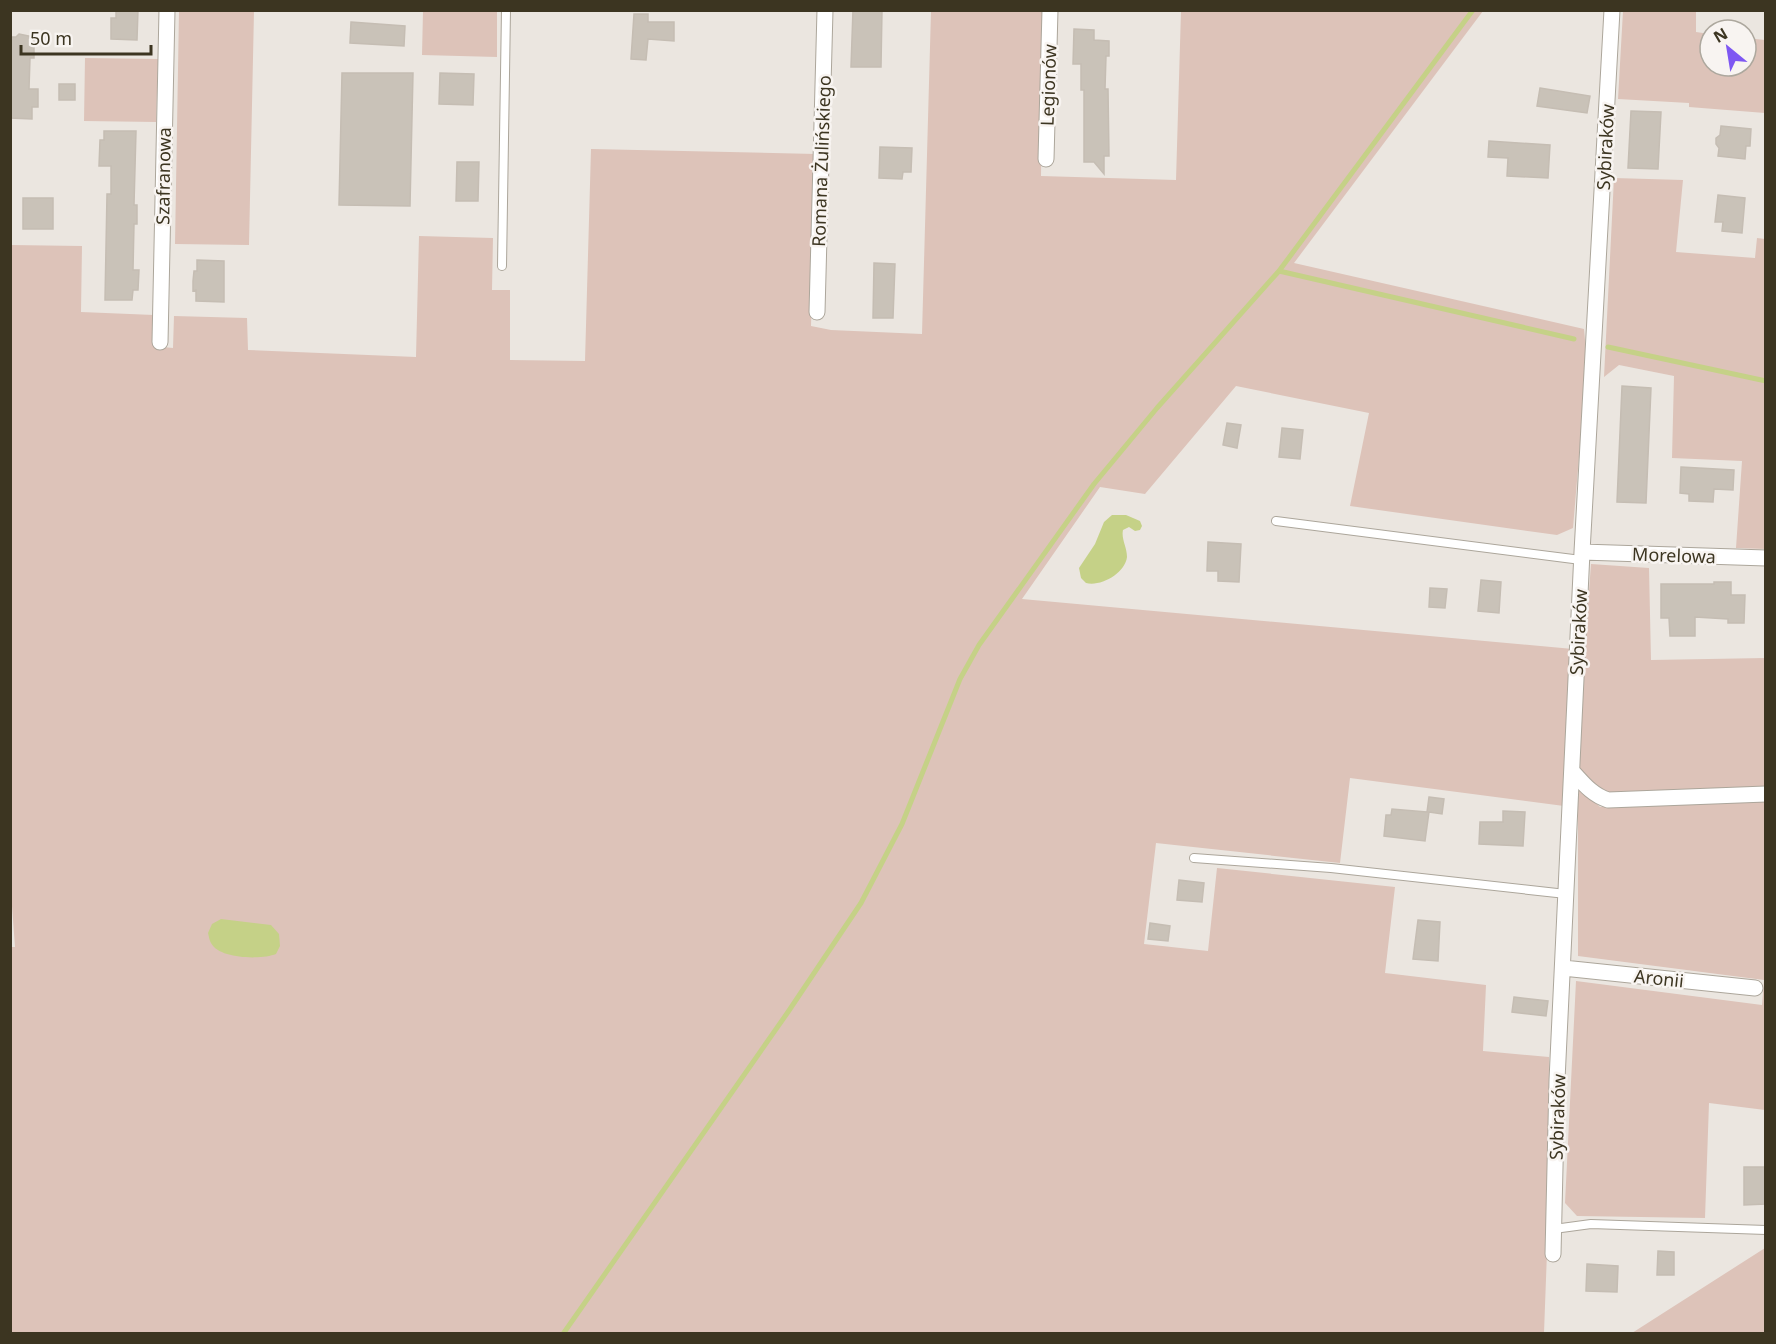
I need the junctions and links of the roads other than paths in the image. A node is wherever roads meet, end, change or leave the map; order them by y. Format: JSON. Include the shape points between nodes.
{"nodes":[{"id":1,"x":167,"y":10,"type":"edge"},
{"id":2,"x":506,"y":10,"type":"edge"},
{"id":3,"x":825,"y":10,"type":"edge"},
{"id":4,"x":1050,"y":10,"type":"edge"},
{"id":5,"x":1612,"y":10,"type":"edge"},
{"id":6,"x":1046,"y":159,"type":"dead end"},
{"id":7,"x":501,"y":266,"type":"dead end"},
{"id":8,"x":817,"y":312,"type":"dead end"},
{"id":9,"x":160,"y":342,"type":"dead end"},
{"id":10,"x":1276,"y":522,"type":"dead end"},
{"id":11,"x":1581,"y":556,"type":"junction"},
{"id":12,"x":1766,"y":558,"type":"edge"},
{"id":13,"x":1572,"y":771,"type":"junction"},
{"id":14,"x":1766,"y":794,"type":"edge"},
{"id":15,"x":1194,"y":858,"type":"dead end"},
{"id":16,"x":1566,"y":894,"type":"junction"},
{"id":17,"x":1563,"y":968,"type":"junction"},
{"id":18,"x":1755,"y":988,"type":"dead end"},
{"id":19,"x":1554,"y":1229,"type":"junction"},
{"id":20,"x":1766,"y":1230,"type":"edge"},
{"id":21,"x":1553,"y":1254,"type":"dead end"}],
"edges":[{"from":1,"to":9,"type":"street","name":"Szafranowa"},
{"from":2,"to":7,"type":"lane"},
{"from":3,"to":8,"type":"street","name":"Romana Żulińskiego"},
{"from":4,"to":6,"type":"street","name":"Legionów"},
{"from":5,"to":11,"type":"street","name":"Sybiraków"},
{"from":10,"to":11,"type":"lane"},
{"from":11,"to":12,"type":"street","name":"Morelowa"},
{"from":11,"to":13,"type":"street","name":"Sybiraków"},
{"from":13,"to":14,"type":"street","via":[[1589,790],[1608,800]]},
{"from":13,"to":16,"type":"street","name":"Sybiraków"},
{"from":15,"to":16,"type":"lane","via":[[1331,868]]},
{"from":16,"to":17,"type":"street","name":"Sybiraków"},
{"from":17,"to":18,"type":"street","name":"Aronii"},
{"from":17,"to":19,"type":"street","name":"Sybiraków"},
{"from":19,"to":20,"type":"lane","via":[[1591,1224]]},
{"from":19,"to":21,"type":"street","name":"Sybiraków"}]}
